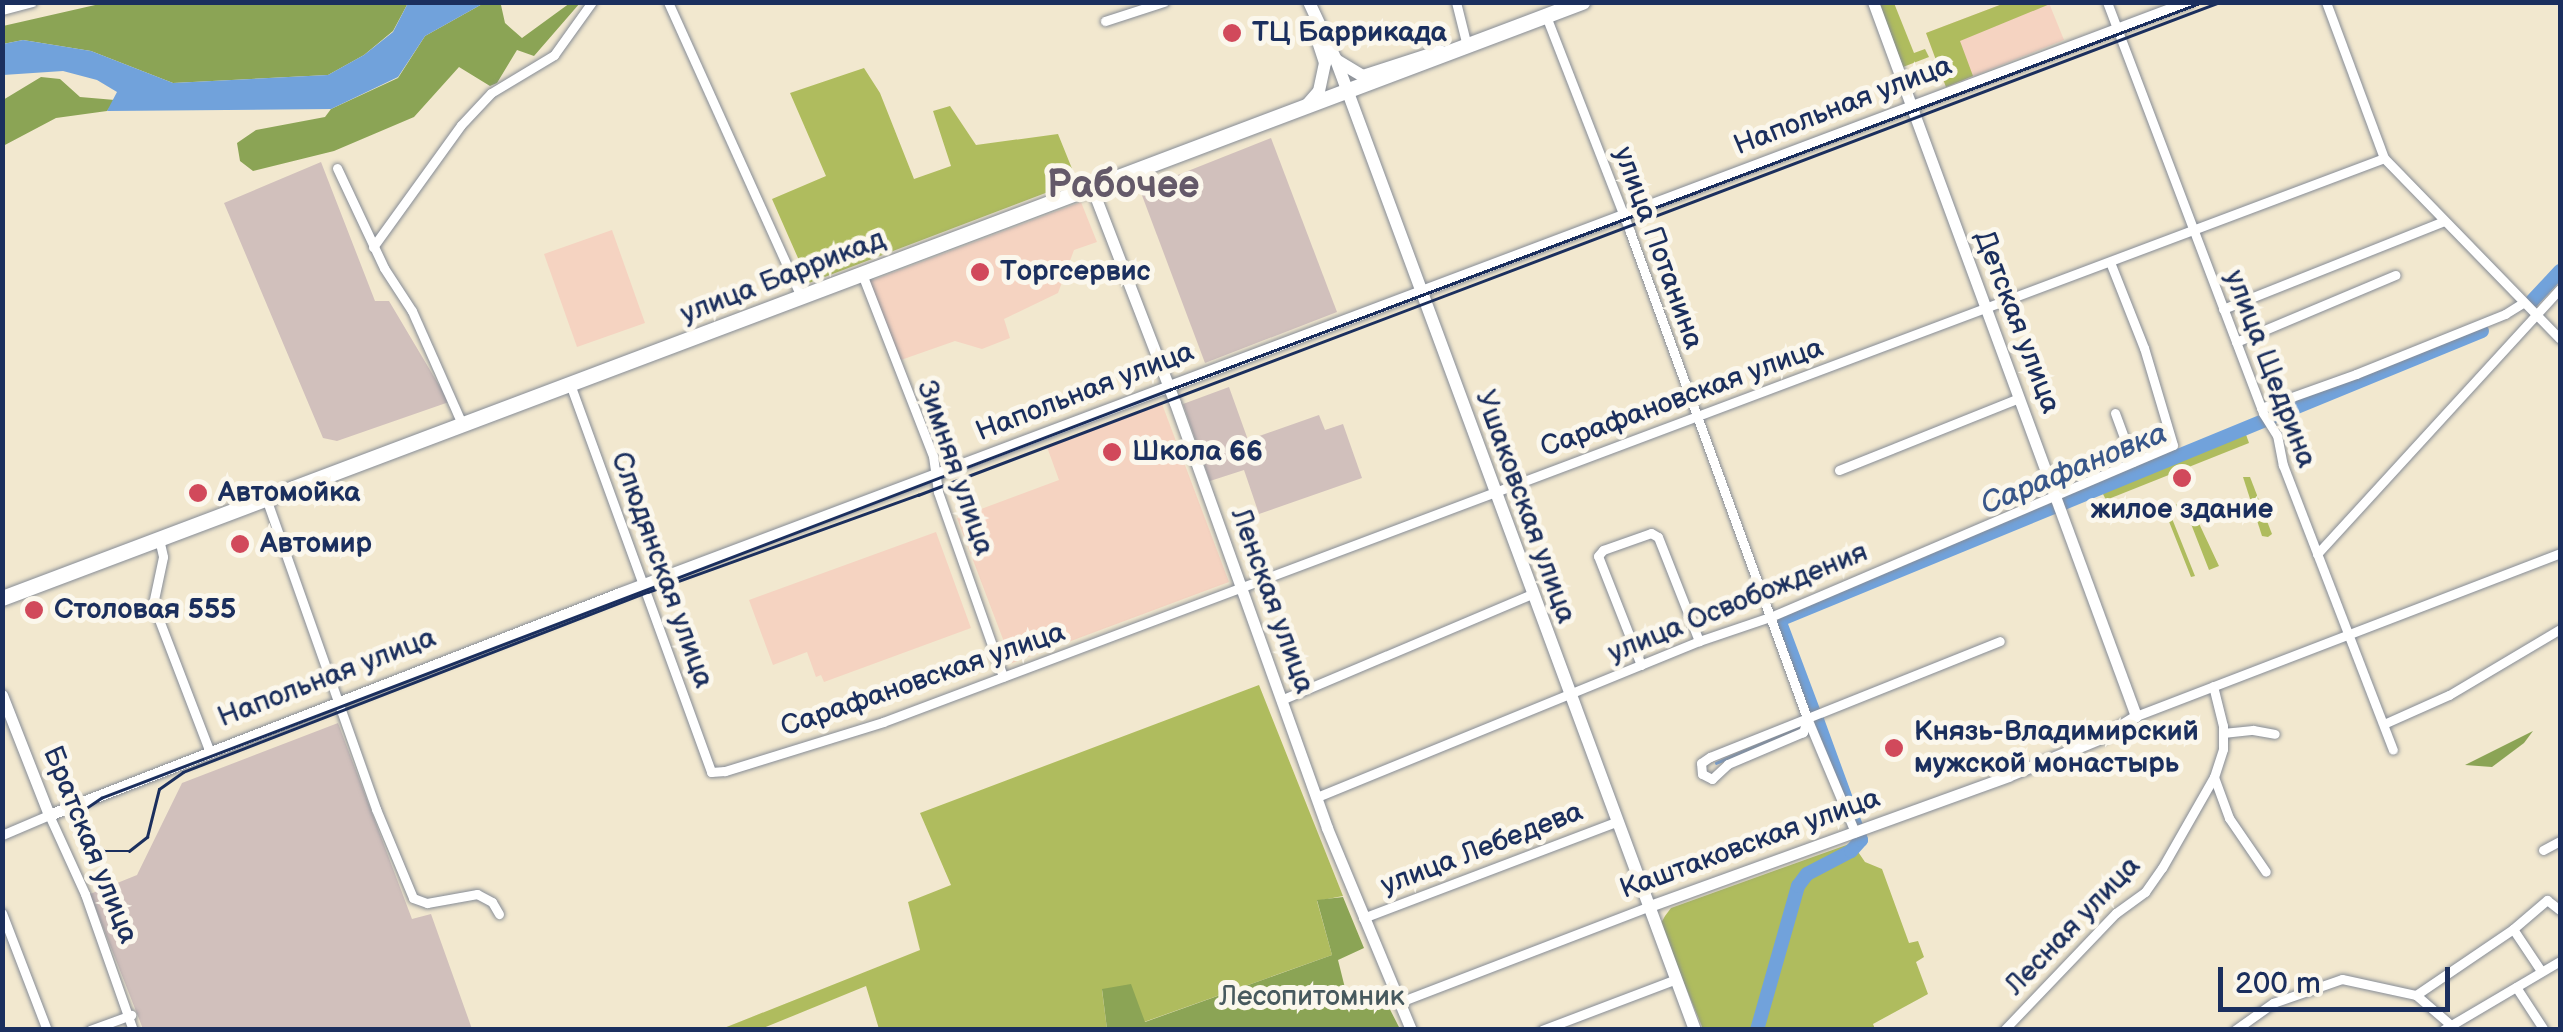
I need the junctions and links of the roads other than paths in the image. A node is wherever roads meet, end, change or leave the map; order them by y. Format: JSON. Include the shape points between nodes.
{"nodes":[{"id":1,"x":32,"y":2,"type":"edge"},
{"id":2,"x":592,"y":2,"type":"edge"},
{"id":3,"x":668,"y":2,"type":"edge"},
{"id":4,"x":1164,"y":2,"type":"edge"},
{"id":5,"x":1307,"y":2,"type":"edge"},
{"id":6,"x":1456,"y":2,"type":"edge"},
{"id":7,"x":1582,"y":2,"type":"edge"},
{"id":8,"x":1874,"y":2,"type":"edge"},
{"id":9,"x":2107,"y":2,"type":"edge"},
{"id":10,"x":2188,"y":2,"type":"edge"},
{"id":11,"x":2326,"y":2,"type":"edge"},
{"id":12,"x":2,"y":10,"type":"edge"},
{"id":13,"x":1546,"y":16,"type":"junction"},
{"id":14,"x":1105,"y":21,"type":"dead end"},
{"id":15,"x":2118,"y":29,"type":"junction"},
{"id":16,"x":1467,"y":46,"type":"junction"},
{"id":17,"x":1336,"y":60,"type":"junction"},
{"id":18,"x":1346,"y":93,"type":"junction"},
{"id":19,"x":1912,"y":107,"type":"junction"},
{"id":20,"x":1304,"y":108,"type":"junction"},
{"id":21,"x":2384,"y":158,"type":"junction"},
{"id":22,"x":337,"y":168,"type":"dead end"},
{"id":23,"x":1092,"y":188,"type":"junction"},
{"id":24,"x":1624,"y":215,"type":"junction"},
{"id":25,"x":2444,"y":221,"type":"junction"},
{"id":26,"x":2193,"y":229,"type":"junction"},
{"id":27,"x":373,"y":247,"type":"junction"},
{"id":28,"x":2110,"y":262,"type":"junction"},
{"id":29,"x":862,"y":274,"type":"junction"},
{"id":30,"x":2395,"y":275,"type":"dead end"},
{"id":31,"x":2560,"y":289,"type":"edge"},
{"id":32,"x":1420,"y":291,"type":"junction"},
{"id":33,"x":801,"y":297,"type":"junction"},
{"id":34,"x":2524,"y":302,"type":"junction"},
{"id":35,"x":2223,"y":309,"type":"junction"},
{"id":36,"x":1986,"y":310,"type":"junction"},
{"id":37,"x":2536,"y":316,"type":"junction"},
{"id":38,"x":2560,"y":339,"type":"edge"},
{"id":39,"x":2236,"y":342,"type":"junction"},
{"id":40,"x":570,"y":384,"type":"junction"},
{"id":41,"x":1169,"y":386,"type":"junction"},
{"id":42,"x":2019,"y":398,"type":"junction"},
{"id":43,"x":2262,"y":410,"type":"junction"},
{"id":44,"x":2115,"y":413,"type":"dead end"},
{"id":45,"x":1696,"y":416,"type":"junction"},
{"id":46,"x":463,"y":426,"type":"junction"},
{"id":47,"x":2133,"y":462,"type":"junction"},
{"id":48,"x":1839,"y":470,"type":"dead end"},
{"id":49,"x":936,"y":475,"type":"junction"},
{"id":50,"x":1494,"y":492,"type":"junction"},
{"id":51,"x":267,"y":501,"type":"junction"},
{"id":52,"x":2058,"y":501,"type":"junction"},
{"id":53,"x":159,"y":540,"type":"junction"},
{"id":54,"x":2560,"y":552,"type":"edge"},
{"id":55,"x":2318,"y":554,"type":"junction"},
{"id":56,"x":644,"y":584,"type":"junction"},
{"id":57,"x":1240,"y":586,"type":"junction"},
{"id":58,"x":1530,"y":594,"type":"junction"},
{"id":59,"x":2,"y":598,"type":"edge"},
{"id":60,"x":1770,"y":617,"type":"junction"},
{"id":61,"x":2560,"y":630,"type":"edge"},
{"id":62,"x":2348,"y":632,"type":"junction"},
{"id":63,"x":1699,"y":641,"type":"junction"},
{"id":64,"x":2000,"y":642,"type":"dead end"},
{"id":65,"x":1642,"y":665,"type":"junction"},
{"id":66,"x":1003,"y":677,"type":"junction"},
{"id":67,"x":2213,"y":686,"type":"junction"},
{"id":68,"x":2,"y":695,"type":"edge"},
{"id":69,"x":1569,"y":695,"type":"junction"},
{"id":70,"x":1281,"y":700,"type":"junction"},
{"id":71,"x":338,"y":701,"type":"junction"},
{"id":72,"x":2136,"y":716,"type":"junction"},
{"id":73,"x":1807,"y":718,"type":"junction"},
{"id":74,"x":2386,"y":723,"type":"junction"},
{"id":75,"x":16,"y":730,"type":"junction"},
{"id":76,"x":2224,"y":733,"type":"junction"},
{"id":77,"x":2275,"y":734,"type":"dead end"},
{"id":78,"x":2,"y":735,"type":"edge"},
{"id":79,"x":210,"y":750,"type":"junction"},
{"id":80,"x":2393,"y":750,"type":"dead end"},
{"id":81,"x":711,"y":772,"type":"joint"},
{"id":82,"x":2214,"y":777,"type":"junction"},
{"id":83,"x":1316,"y":797,"type":"junction"},
{"id":84,"x":50,"y":815,"type":"junction"},
{"id":85,"x":1616,"y":822,"type":"junction"},
{"id":86,"x":1862,"y":830,"type":"junction"},
{"id":87,"x":2,"y":835,"type":"edge"},
{"id":88,"x":2560,"y":840,"type":"edge"},
{"id":89,"x":2543,"y":850,"type":"dead end"},
{"id":90,"x":2266,"y":872,"type":"dead end"},
{"id":91,"x":1647,"y":908,"type":"junction"},
{"id":92,"x":2560,"y":910,"type":"edge"},
{"id":93,"x":2,"y":914,"type":"edge"},
{"id":94,"x":499,"y":914,"type":"dead end"},
{"id":95,"x":1364,"y":918,"type":"junction"},
{"id":96,"x":2513,"y":930,"type":"junction"},
{"id":97,"x":2560,"y":961,"type":"edge"},
{"id":98,"x":2541,"y":972,"type":"junction"},
{"id":99,"x":1676,"y":979,"type":"junction"},
{"id":100,"x":2516,"y":987,"type":"junction"},
{"id":101,"x":2416,"y":996,"type":"junction"},
{"id":102,"x":1400,"y":1002,"type":"junction"},
{"id":103,"x":131,"y":1014,"type":"junction"},
{"id":104,"x":2465,"y":1025,"type":"edge"},
{"id":105,"x":2448,"y":1028,"type":"edge"},
{"id":106,"x":48,"y":1030,"type":"edge"},
{"id":107,"x":90,"y":1030,"type":"edge"},
{"id":108,"x":133,"y":1030,"type":"edge"},
{"id":109,"x":1411,"y":1030,"type":"edge"},
{"id":110,"x":1542,"y":1030,"type":"edge"},
{"id":111,"x":1695,"y":1030,"type":"edge"},
{"id":112,"x":2004,"y":1030,"type":"edge"},
{"id":113,"x":2236,"y":1030,"type":"edge"},
{"id":114,"x":2544,"y":1030,"type":"edge"}],
"edges":[{"from":1,"to":12,"type":"street"},
{"from":2,"to":27,"type":"street","via":[[554,55],[491,93],[461,125]]},
{"from":3,"to":33,"type":"street"},
{"from":4,"to":14,"type":"street"},
{"from":5,"to":17,"type":"main road","name":"Ушаковская улица"},
{"from":5,"to":20,"type":"main road","via":[[1325,63],[1319,91]]},
{"from":6,"to":16,"type":"street"},
{"from":7,"to":13,"type":"main road","name":"улица Баррикад"},
{"from":8,"to":19,"type":"street","name":"Детская улица"},
{"from":9,"to":15,"type":"street","name":"улица Щедрина"},
{"from":10,"to":15,"type":"street","name":"Напольная улица"},
{"from":11,"to":21,"type":"street"},
{"from":13,"to":16,"type":"main road","name":"улица Баррикад"},
{"from":13,"to":24,"type":"street","name":"улица Потанина"},
{"from":15,"to":19,"type":"street","name":"Напольная улица"},
{"from":15,"to":26,"type":"street","name":"улица Щедрина"},
{"from":16,"to":17,"type":"main road","via":[[1363,76]]},
{"from":16,"to":18,"type":"main road","name":"улица Баррикад"},
{"from":17,"to":18,"type":"main road","name":"Ушаковская улица"},
{"from":18,"to":20,"type":"main road","name":"улица Баррикад"},
{"from":18,"to":32,"type":"main road","name":"Ушаковская улица"},
{"from":19,"to":24,"type":"street","name":"Напольная улица"},
{"from":19,"to":36,"type":"street","name":"Детская улица"},
{"from":20,"to":23,"type":"main road","name":"улица Баррикад"},
{"from":21,"to":25,"type":"street"},
{"from":21,"to":26,"type":"street","name":"Сарафановская улица"},
{"from":22,"to":27,"type":"street"},
{"from":23,"to":29,"type":"main road","name":"улица Баррикад"},
{"from":23,"to":41,"type":"street","name":"Ленская улица"},
{"from":24,"to":32,"type":"street","name":"Напольная улица"},
{"from":24,"to":45,"type":"street","name":"улица Потанина"},
{"from":25,"to":34,"type":"street"},
{"from":25,"to":35,"type":"street"},
{"from":26,"to":28,"type":"street","name":"Сарафановская улица"},
{"from":26,"to":35,"type":"street","name":"улица Щедрина"},
{"from":27,"to":46,"type":"street","via":[[412,311]]},
{"from":28,"to":36,"type":"street","name":"Сарафановская улица"},
{"from":28,"to":47,"type":"street","name":"улица Освобождения","via":[[2173,445]]},
{"from":29,"to":33,"type":"main road","name":"улица Баррикад"},
{"from":29,"to":49,"type":"street","name":"Зимняя улица"},
{"from":30,"to":39,"type":"street"},
{"from":31,"to":37,"type":"street"},
{"from":32,"to":41,"type":"street","name":"Напольная улица"},
{"from":32,"to":50,"type":"main road","name":"Ушаковская улица"},
{"from":33,"to":40,"type":"main road","name":"улица Баррикад"},
{"from":34,"to":37,"type":"street"},
{"from":34,"to":43,"type":"street"},
{"from":35,"to":39,"type":"street","name":"улица Щедрина"},
{"from":36,"to":42,"type":"street","name":"Детская улица"},
{"from":36,"to":45,"type":"street","name":"Сарафановская улица"},
{"from":37,"to":38,"type":"street"},
{"from":37,"to":55,"type":"street"},
{"from":39,"to":43,"type":"street","name":"улица Щедрина"},
{"from":40,"to":46,"type":"main road","name":"улица Баррикад"},
{"from":40,"to":56,"type":"street","name":"Слюдянская улица"},
{"from":41,"to":49,"type":"street","name":"Напольная улица"},
{"from":41,"to":57,"type":"street","name":"Ленская улица"},
{"from":42,"to":48,"type":"street"},
{"from":42,"to":52,"type":"street","name":"Детская улица"},
{"from":43,"to":55,"type":"street","name":"улица Щедрина"},
{"from":44,"to":47,"type":"street"},
{"from":45,"to":50,"type":"street","name":"Сарафановская улица"},
{"from":45,"to":60,"type":"street","name":"улица Потанина"},
{"from":46,"to":51,"type":"main road","name":"улица Баррикад"},
{"from":47,"to":52,"type":"street","name":"улица Освобождения"},
{"from":49,"to":56,"type":"street","name":"Напольная улица"},
{"from":49,"to":66,"type":"street","name":"Зимняя улица"},
{"from":50,"to":57,"type":"street","name":"Сарафановская улица"},
{"from":50,"to":58,"type":"main road","name":"Ушаковская улица"},
{"from":51,"to":53,"type":"main road","name":"улица Баррикад"},
{"from":51,"to":71,"type":"street"},
{"from":52,"to":60,"type":"street","name":"улица Освобождения"},
{"from":52,"to":72,"type":"street","name":"Детская улица"},
{"from":53,"to":59,"type":"main road","name":"улица Баррикад"},
{"from":53,"to":79,"type":"street","via":[[163,557],[153,604]]},
{"from":54,"to":62,"type":"street","name":"Каштаковская улица"},
{"from":55,"to":62,"type":"street","name":"улица Щедрина"},
{"from":56,"to":71,"type":"street","name":"Напольная улица"},
{"from":56,"to":81,"type":"street","name":"Слюдянская улица"},
{"from":57,"to":66,"type":"street","name":"Сарафановская улица"},
{"from":57,"to":70,"type":"street","name":"Ленская улица"},
{"from":58,"to":69,"type":"main road","name":"Ушаковская улица"},
{"from":58,"to":70,"type":"street"},
{"from":60,"to":63,"type":"street","name":"улица Освобождения"},
{"from":60,"to":73,"type":"street","name":"улица Потанина"},
{"from":61,"to":74,"type":"street","via":[[2449,695]]},
{"from":62,"to":67,"type":"street","name":"Каштаковская улица"},
{"from":62,"to":74,"type":"street","name":"улица Щедрина"},
{"from":63,"to":65,"type":"street","name":"улица Освобождения"},
{"from":63,"to":65,"type":"street","via":[[1658,537],[1651,533],[1603,550],[1598,556]]},
{"from":64,"to":73,"type":"street"},
{"from":65,"to":69,"type":"street","name":"улица Освобождения"},
{"from":66,"to":81,"type":"street","name":"Сарафановская улица","via":[[883,722]]},
{"from":67,"to":72,"type":"street","name":"Каштаковская улица"},
{"from":67,"to":76,"type":"street","name":"Лесная улица"},
{"from":68,"to":75,"type":"street","name":"Братская улица"},
{"from":69,"to":83,"type":"street","name":"улица Освобождения"},
{"from":69,"to":85,"type":"main road","name":"Ушаковская улица"},
{"from":70,"to":83,"type":"street","name":"Ленская улица"},
{"from":71,"to":79,"type":"street","name":"Напольная улица"},
{"from":71,"to":94,"type":"street","via":[[413,898],[427,904],[477,894]]},
{"from":72,"to":86,"type":"street","name":"Каштаковская улица","via":[[2101,738]]},
{"from":73,"to":73,"type":"street","via":[[1710,757],[1701,764],[1702,774],[1712,779],[1728,764],[1803,732]]},
{"from":73,"to":86,"type":"street","name":"улица Потанина"},
{"from":74,"to":80,"type":"street","name":"улица Щедрина"},
{"from":75,"to":78,"type":"street"},
{"from":75,"to":84,"type":"street","name":"Братская улица"},
{"from":76,"to":77,"type":"street"},
{"from":76,"to":82,"type":"street","name":"Лесная улица"},
{"from":79,"to":84,"type":"street","name":"Напольная улица"},
{"from":82,"to":90,"type":"street","via":[[2228,818]]},
{"from":82,"to":112,"type":"street","name":"Лесная улица","via":[[2144,892]]},
{"from":83,"to":95,"type":"street","name":"Ленская улица"},
{"from":84,"to":87,"type":"street","name":"Напольная улица"},
{"from":84,"to":103,"type":"street","name":"Братская улица"},
{"from":85,"to":91,"type":"main road","name":"Ушаковская улица"},
{"from":85,"to":95,"type":"street","name":"улица Лебедева"},
{"from":86,"to":91,"type":"street","name":"Каштаковская улица"},
{"from":88,"to":89,"type":"street"},
{"from":91,"to":99,"type":"main road","name":"Ушаковская улица"},
{"from":91,"to":102,"type":"street","name":"Каштаковская улица"},
{"from":92,"to":96,"type":"street","via":[[2546,900]]},
{"from":93,"to":106,"type":"street"},
{"from":95,"to":102,"type":"street","name":"Ленская улица"},
{"from":96,"to":98,"type":"street"},
{"from":96,"to":101,"type":"street"},
{"from":97,"to":98,"type":"street"},
{"from":98,"to":100,"type":"street"},
{"from":99,"to":110,"type":"street"},
{"from":99,"to":111,"type":"main road","name":"Ушаковская улица"},
{"from":100,"to":104,"type":"street"},
{"from":100,"to":114,"type":"street"},
{"from":101,"to":105,"type":"street"},
{"from":101,"to":113,"type":"street","via":[[2373,983],[2326,981],[2273,1003]]},
{"from":102,"to":109,"type":"street","name":"Ленская улица"},
{"from":103,"to":107,"type":"street"},
{"from":103,"to":108,"type":"street","name":"Братская улица"},
{"from":104,"to":105,"type":"street"}]}
